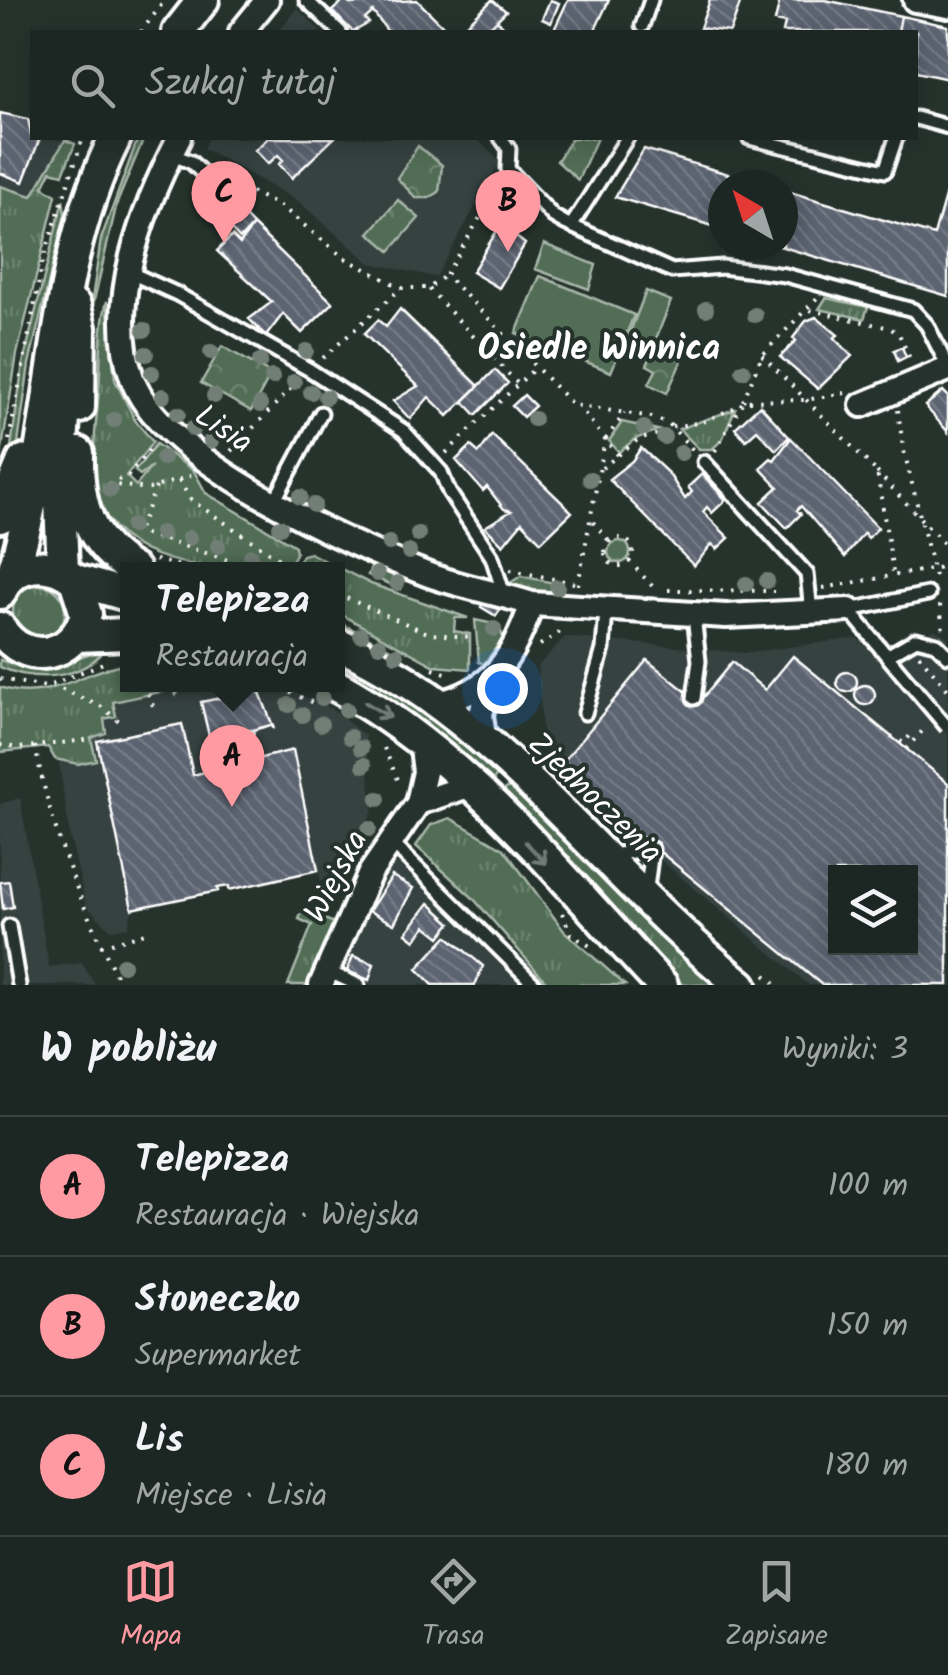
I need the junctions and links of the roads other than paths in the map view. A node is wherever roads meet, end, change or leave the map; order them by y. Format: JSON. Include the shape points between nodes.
{"nodes":[{"id":1,"x":203,"y":0,"type":"edge"},
{"id":2,"x":267,"y":0,"type":"edge"},
{"id":3,"x":306,"y":0,"type":"edge"},
{"id":4,"x":651,"y":0,"type":"edge"},
{"id":5,"x":915,"y":0,"type":"edge"},
{"id":6,"x":948,"y":6,"type":"edge"},
{"id":7,"x":642,"y":26,"type":"dead end"},
{"id":8,"x":180,"y":30,"type":"edge"},
{"id":9,"x":243,"y":30,"type":"edge"},
{"id":10,"x":338,"y":30,"type":"edge"},
{"id":11,"x":918,"y":119,"type":"edge"},
{"id":12,"x":948,"y":127,"type":"edge"},
{"id":13,"x":115,"y":140,"type":"edge"},
{"id":14,"x":502,"y":140,"type":"edge"},
{"id":15,"x":626,"y":140,"type":"edge"},
{"id":16,"x":757,"y":140,"type":"edge"},
{"id":17,"x":895,"y":140,"type":"edge"},
{"id":18,"x":174,"y":146,"type":"edge"},
{"id":19,"x":218,"y":190,"type":"dead end"},
{"id":20,"x":571,"y":226,"type":"junction"},
{"id":21,"x":74,"y":263,"type":"junction"},
{"id":22,"x":131,"y":273,"type":"junction"},
{"id":23,"x":75,"y":306,"type":"junction"},
{"id":24,"x":948,"y":368,"type":"edge"},
{"id":25,"x":46,"y":398,"type":"junction"},
{"id":26,"x":859,"y":398,"type":"road end"},
{"id":27,"x":321,"y":413,"type":"dead end"},
{"id":28,"x":704,"y":462,"type":"road end"},
{"id":29,"x":275,"y":500,"type":"junction"},
{"id":30,"x":0,"y":516,"type":"edge"},
{"id":31,"x":130,"y":562,"type":"edge"},
{"id":32,"x":69,"y":576,"type":"junction"},
{"id":33,"x":4,"y":585,"type":"edge"},
{"id":34,"x":120,"y":593,"type":"edge"},
{"id":35,"x":928,"y":594,"type":"dead end"},
{"id":36,"x":504,"y":595,"type":"junction"},
{"id":37,"x":812,"y":601,"type":"junction"},
{"id":38,"x":532,"y":604,"type":"junction"},
{"id":39,"x":850,"y":610,"type":"junction"},
{"id":40,"x":606,"y":611,"type":"junction"},
{"id":41,"x":694,"y":616,"type":"junction"},
{"id":42,"x":77,"y":636,"type":"junction"},
{"id":43,"x":6,"y":641,"type":"edge"},
{"id":44,"x":120,"y":646,"type":"edge"},
{"id":45,"x":345,"y":648,"type":"edge"},
{"id":46,"x":948,"y":655,"type":"edge"},
{"id":47,"x":887,"y":656,"type":"junction"},
{"id":48,"x":488,"y":683,"type":"junction"},
{"id":49,"x":345,"y":692,"type":"edge"},
{"id":50,"x":694,"y":698,"type":"dead end"},
{"id":51,"x":436,"y":704,"type":"junction"},
{"id":52,"x":585,"y":714,"type":"dead end"},
{"id":53,"x":946,"y":728,"type":"edge"},
{"id":54,"x":420,"y":740,"type":"junction"},
{"id":55,"x":485,"y":744,"type":"junction"},
{"id":56,"x":471,"y":785,"type":"junction"},
{"id":57,"x":410,"y":796,"type":"junction"},
{"id":58,"x":391,"y":842,"type":"junction"},
{"id":59,"x":9,"y":926,"type":"dead end"},
{"id":60,"x":324,"y":978,"type":"edge"},
{"id":61,"x":19,"y":985,"type":"edge"},
{"id":62,"x":358,"y":985,"type":"edge"},
{"id":63,"x":535,"y":985,"type":"edge"},
{"id":64,"x":662,"y":985,"type":"edge"},
{"id":65,"x":741,"y":985,"type":"edge"}],
"edges":[{"from":1,"to":8,"type":"main road"},
{"from":2,"to":9,"type":"street"},
{"from":3,"to":10,"type":"lane"},
{"from":4,"to":7,"type":"lane"},
{"from":5,"to":6,"type":"street"},
{"from":11,"to":12,"type":"lane"},
{"from":13,"to":21,"type":"main road"},
{"from":14,"to":20,"type":"lane","via":[[508,169]]},
{"from":15,"to":20,"type":"lane"},
{"from":16,"to":17,"type":"lane","via":[[885,171]]},
{"from":18,"to":19,"type":"lane"},
{"from":18,"to":22,"type":"street","name":"Lisia"},
{"from":20,"to":24,"type":"lane","via":[[672,272],[722,267],[913,310]]},
{"from":21,"to":23,"type":"main road"},
{"from":21,"to":25,"type":"main road","via":[[63,289]]},
{"from":22,"to":29,"type":"street","name":"Lisia","via":[[123,341],[132,381],[158,424]]},
{"from":22,"to":36,"type":"lane","via":[[310,370],[404,432],[441,472],[492,557]]},
{"from":23,"to":31,"type":"main road","via":[[84,516],[117,560]]},
{"from":23,"to":32,"type":"main road","via":[[59,477]]},
{"from":24,"to":26,"type":"street"},
{"from":25,"to":30,"type":"main road"},
{"from":25,"to":33,"type":"main road","via":[[26,527]]},
{"from":27,"to":29,"type":"lane"},
{"from":28,"to":37,"type":"lane","via":[[807,574]]},
{"from":29,"to":36,"type":"street","name":"Lisia","via":[[373,552]]},
{"from":32,"to":33,"type":"main road","via":[[42,565]]},
{"from":32,"to":34,"type":"main road"},
{"from":32,"to":42,"type":"main road","via":[[86,614]]},
{"from":35,"to":39,"type":"lane","name":"Lisia"},
{"from":36,"to":38,"type":"street","name":"Lisia"},
{"from":37,"to":39,"type":"street","name":"Lisia"},
{"from":37,"to":41,"type":"street","name":"Lisia"},
{"from":38,"to":40,"type":"street","name":"Lisia"},
{"from":38,"to":48,"type":"street","via":[[517,644]]},
{"from":39,"to":47,"type":"lane"},
{"from":40,"to":41,"type":"street","name":"Lisia"},
{"from":40,"to":52,"type":"lane"},
{"from":41,"to":50,"type":"lane"},
{"from":42,"to":43,"type":"main road","via":[[56,652],[31,653]]},
{"from":42,"to":44,"type":"main road"},
{"from":45,"to":51,"type":"main road","name":"Zjednoczenia"},
{"from":46,"to":47,"type":"lane","via":[[926,639]]},
{"from":47,"to":53,"type":"lane","bridge":true},
{"from":48,"to":51,"type":"street"},
{"from":48,"to":55,"type":"street"},
{"from":49,"to":54,"type":"main road","one_way":true},
{"from":51,"to":55,"type":"main road","name":"Zjednoczenia"},
{"from":54,"to":56,"type":"main road"},
{"from":54,"to":57,"type":"street","name":"Wiejska","via":[[425,772]]},
{"from":55,"to":65,"type":"main road","name":"Zjednoczenia"},
{"from":56,"to":57,"type":"street"},
{"from":56,"to":64,"type":"main road","one_way":true},
{"from":57,"to":58,"type":"street","name":"Wiejska"},
{"from":58,"to":60,"type":"street","name":"Wiejska","via":[[370,873]]},
{"from":58,"to":63,"type":"lane"},
{"from":59,"to":61,"type":"lane"},
{"from":60,"to":62,"type":"lane"}]}
